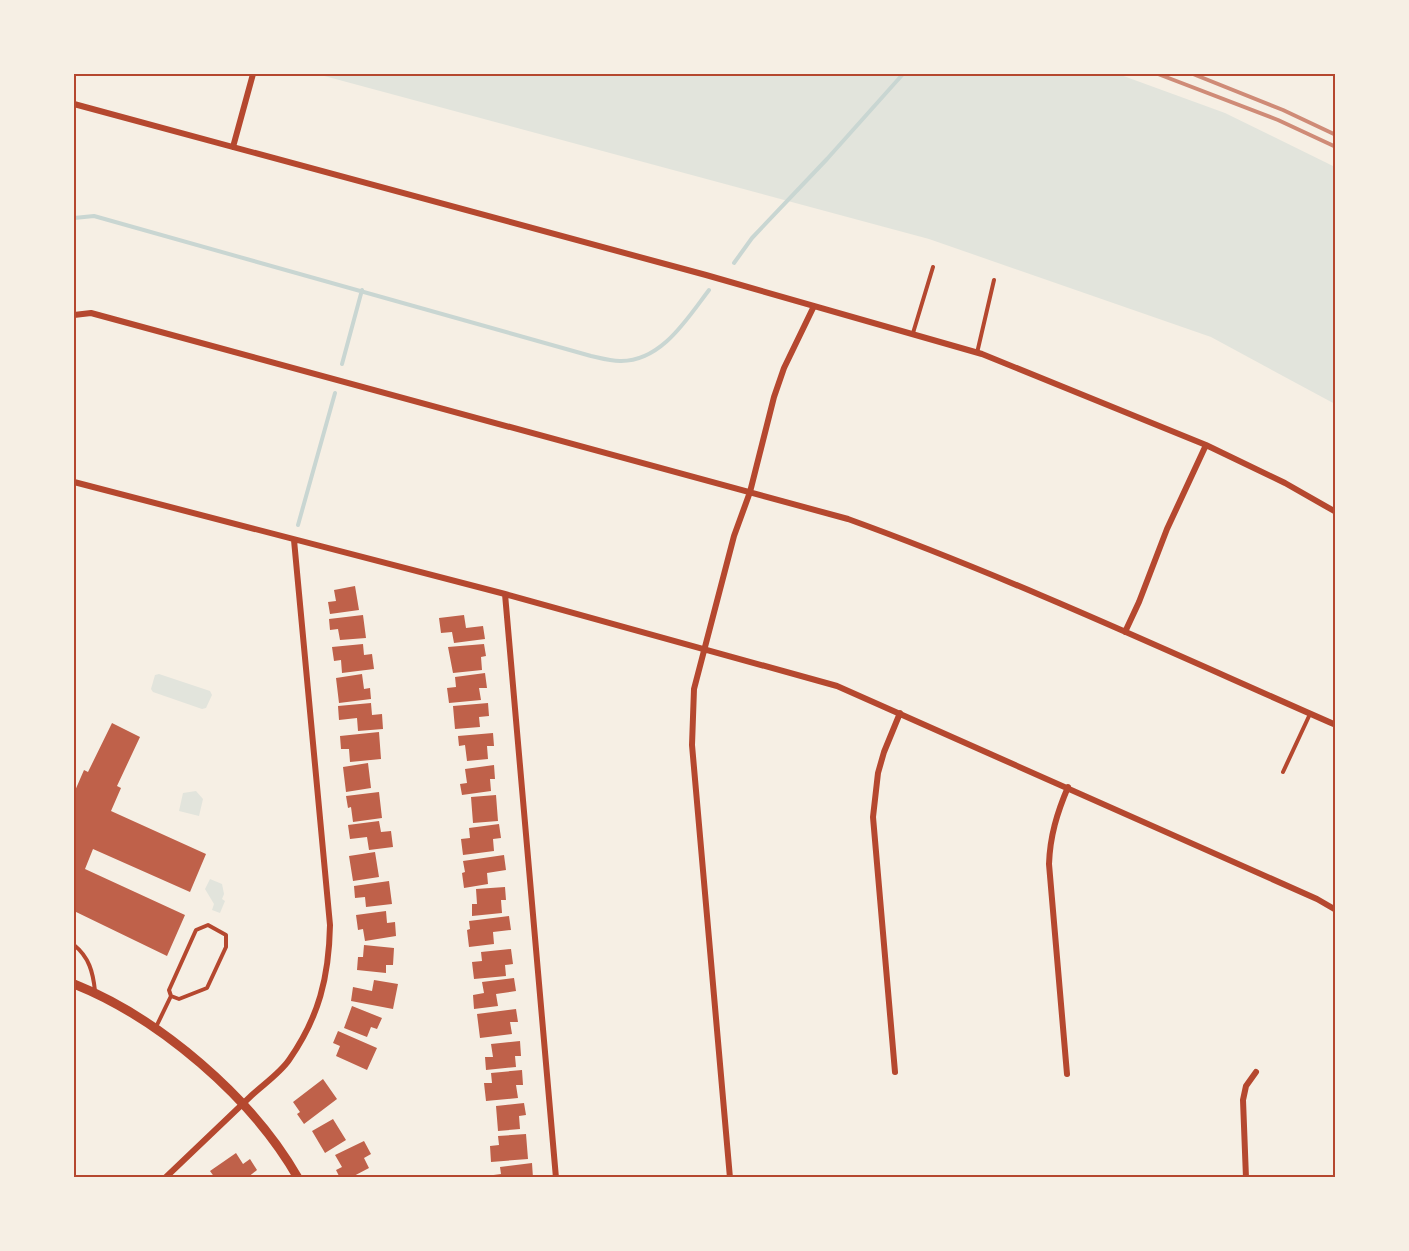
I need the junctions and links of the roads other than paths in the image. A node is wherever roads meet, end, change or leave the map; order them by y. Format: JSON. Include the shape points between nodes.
{"nodes":[{"id":1,"x":253,"y":74,"type":"edge"},
{"id":2,"x":74,"y":104,"type":"edge"},
{"id":3,"x":233,"y":147,"type":"junction"},
{"id":4,"x":933,"y":267,"type":"dead end"},
{"id":5,"x":994,"y":280,"type":"dead end"},
{"id":6,"x":814,"y":306,"type":"junction"},
{"id":7,"x":74,"y":315,"type":"edge"},
{"id":8,"x":913,"y":333,"type":"junction"},
{"id":9,"x":977,"y":352,"type":"junction"},
{"id":10,"x":1206,"y":445,"type":"junction"},
{"id":11,"x":74,"y":482,"type":"edge"},
{"id":12,"x":750,"y":492,"type":"junction"},
{"id":13,"x":1335,"y":512,"type":"edge"},
{"id":14,"x":294,"y":540,"type":"junction"},
{"id":15,"x":505,"y":594,"type":"junction"},
{"id":16,"x":1125,"y":632,"type":"junction"},
{"id":17,"x":704,"y":650,"type":"junction"},
{"id":18,"x":900,"y":713,"type":"junction"},
{"id":19,"x":1310,"y":714,"type":"junction"},
{"id":20,"x":1335,"y":725,"type":"edge"},
{"id":21,"x":1283,"y":772,"type":"dead end"},
{"id":22,"x":1068,"y":787,"type":"junction"},
{"id":23,"x":1335,"y":910,"type":"edge"},
{"id":24,"x":74,"y":945,"type":"edge"},
{"id":25,"x":74,"y":984,"type":"edge"},
{"id":26,"x":96,"y":993,"type":"junction"},
{"id":27,"x":171,"y":996,"type":"junction"},
{"id":28,"x":155,"y":1030,"type":"junction"},
{"id":29,"x":894,"y":1072,"type":"dead end"},
{"id":30,"x":1256,"y":1072,"type":"dead end"},
{"id":31,"x":1067,"y":1074,"type":"dead end"},
{"id":32,"x":242,"y":1105,"type":"junction"},
{"id":33,"x":165,"y":1178,"type":"edge"},
{"id":34,"x":298,"y":1178,"type":"edge"},
{"id":35,"x":556,"y":1178,"type":"edge"},
{"id":36,"x":730,"y":1178,"type":"edge"},
{"id":37,"x":1246,"y":1178,"type":"edge"}],
"edges":[{"from":1,"to":3,"type":"street"},
{"from":2,"to":3,"type":"street"},
{"from":3,"to":6,"type":"street"},
{"from":4,"to":8,"type":"lane"},
{"from":5,"to":9,"type":"lane"},
{"from":6,"to":8,"type":"street"},
{"from":6,"to":12,"type":"street","via":[[777,388]]},
{"from":7,"to":12,"type":"street","via":[[91,313]]},
{"from":8,"to":9,"type":"street"},
{"from":9,"to":10,"type":"street"},
{"from":10,"to":13,"type":"street","via":[[1286,483]]},
{"from":10,"to":16,"type":"street"},
{"from":11,"to":14,"type":"street"},
{"from":12,"to":16,"type":"street","via":[[848,519],[929,548]]},
{"from":12,"to":17,"type":"street","via":[[734,536]]},
{"from":14,"to":15,"type":"street"},
{"from":14,"to":32,"type":"street","via":[[330,956],[308,1029],[288,1062]]},
{"from":15,"to":17,"type":"street"},
{"from":15,"to":35,"type":"street"},
{"from":16,"to":19,"type":"street"},
{"from":17,"to":18,"type":"street","via":[[837,686]]},
{"from":17,"to":36,"type":"street","via":[[694,689],[692,745]]},
{"from":18,"to":22,"type":"street"},
{"from":18,"to":29,"type":"street","via":[[878,773],[873,817]]},
{"from":19,"to":20,"type":"street"},
{"from":19,"to":21,"type":"lane"},
{"from":22,"to":23,"type":"street"},
{"from":22,"to":31,"type":"street","via":[[1050,841]]},
{"from":24,"to":26,"type":"lane","via":[[90,965]]},
{"from":25,"to":26,"type":"street"},
{"from":26,"to":28,"type":"street"},
{"from":27,"to":27,"type":"lane","via":[[178,999],[207,987],[226,947],[226,934],[208,926],[196,930],[168,990]]},
{"from":27,"to":28,"type":"lane"},
{"from":28,"to":32,"type":"street","via":[[193,1057]]},
{"from":30,"to":37,"type":"street","via":[[1246,1086],[1244,1100]]},
{"from":32,"to":33,"type":"street"},
{"from":32,"to":34,"type":"street"}]}
